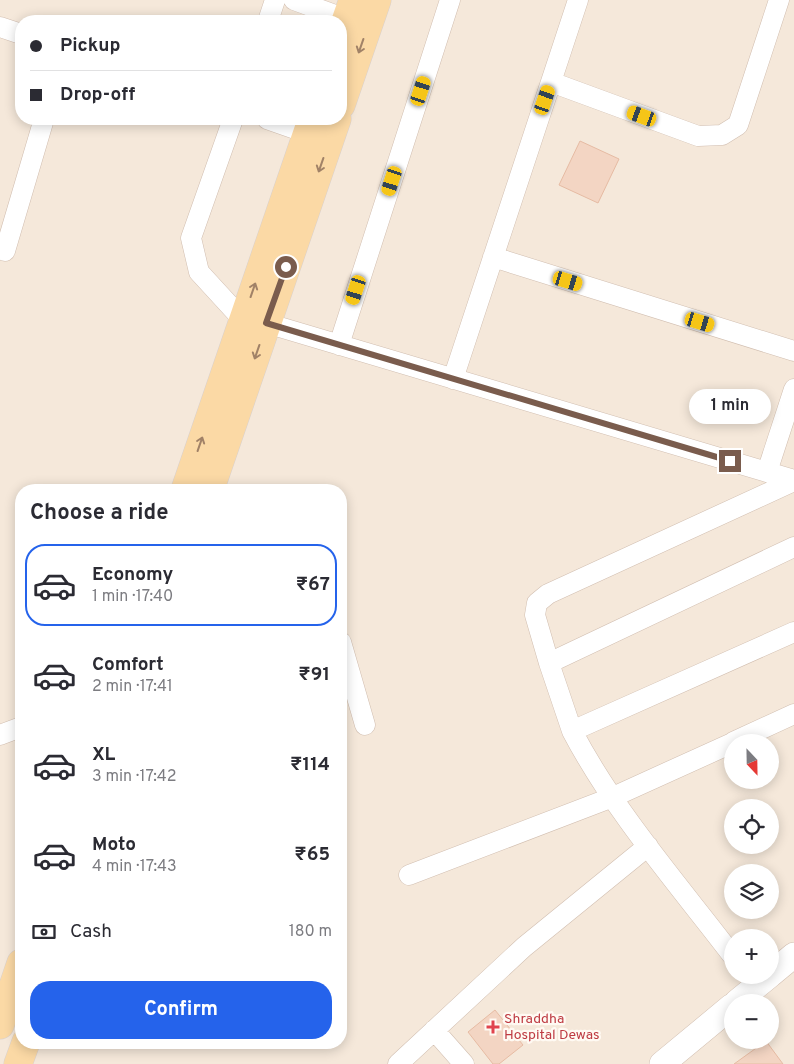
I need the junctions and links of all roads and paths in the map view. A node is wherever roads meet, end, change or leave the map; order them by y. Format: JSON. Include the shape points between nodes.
{"nodes":[{"id":1,"x":275,"y":0,"type":"edge"},
{"id":2,"x":294,"y":0,"type":"edge"},
{"id":3,"x":377,"y":0,"type":"edge"},
{"id":4,"x":450,"y":0,"type":"edge"},
{"id":5,"x":578,"y":0,"type":"edge"},
{"id":6,"x":779,"y":0,"type":"edge"},
{"id":7,"x":270,"y":15,"type":"edge"},
{"id":8,"x":338,"y":15,"type":"edge"},
{"id":9,"x":0,"y":27,"type":"edge"},
{"id":10,"x":15,"y":32,"type":"edge"},
{"id":11,"x":551,"y":82,"type":"junction"},
{"id":12,"x":347,"y":88,"type":"edge"},
{"id":13,"x":42,"y":125,"type":"edge"},
{"id":14,"x":231,"y":125,"type":"edge"},
{"id":15,"x":334,"y":125,"type":"edge"},
{"id":16,"x":310,"y":126,"type":"edge"},
{"id":17,"x":5,"y":251,"type":"dead end"},
{"id":18,"x":493,"y":257,"type":"junction"},
{"id":19,"x":255,"y":322,"type":"junction"},
{"id":20,"x":339,"y":344,"type":"junction"},
{"id":21,"x":794,"y":351,"type":"edge"},
{"id":22,"x":453,"y":379,"type":"junction"},
{"id":23,"x":794,"y":389,"type":"edge"},
{"id":24,"x":767,"y":472,"type":"junction"},
{"id":25,"x":794,"y":481,"type":"edge"},
{"id":26,"x":188,"y":484,"type":"edge"},
{"id":27,"x":212,"y":484,"type":"edge"},
{"id":28,"x":794,"y":547,"type":"edge"},
{"id":29,"x":794,"y":632,"type":"edge"},
{"id":30,"x":347,"y":662,"type":"edge"},
{"id":31,"x":548,"y":664,"type":"junction"},
{"id":32,"x":794,"y":714,"type":"edge"},
{"id":33,"x":366,"y":725,"type":"dead end"},
{"id":34,"x":15,"y":729,"type":"edge"},
{"id":35,"x":572,"y":731,"type":"junction"},
{"id":36,"x":0,"y":734,"type":"edge"},
{"id":37,"x":752,"y":734,"type":"edge"},
{"id":38,"x":724,"y":747,"type":"edge"},
{"id":39,"x":613,"y":797,"type":"junction"},
{"id":40,"x":648,"y":846,"type":"junction"},
{"id":41,"x":409,"y":875,"type":"dead end"},
{"id":42,"x":724,"y":945,"type":"edge"},
{"id":43,"x":794,"y":955,"type":"edge"},
{"id":44,"x":779,"y":965,"type":"edge"},
{"id":45,"x":15,"y":981,"type":"edge"},
{"id":46,"x":755,"y":984,"type":"edge"},
{"id":47,"x":745,"y":994,"type":"edge"},
{"id":48,"x":724,"y":1013,"type":"edge"},
{"id":49,"x":0,"y":1025,"type":"edge"},
{"id":50,"x":434,"y":1030,"type":"junction"},
{"id":51,"x":23,"y":1049,"type":"edge"},
{"id":52,"x":18,"y":1064,"type":"edge"},
{"id":53,"x":398,"y":1064,"type":"edge"},
{"id":54,"x":464,"y":1064,"type":"edge"},
{"id":55,"x":662,"y":1064,"type":"edge"}],
"edges":[{"from":1,"to":7,"type":"street"},
{"from":2,"to":8,"type":"street"},
{"from":3,"to":12,"type":"main road","one_way":true},
{"from":4,"to":20,"type":"street"},
{"from":5,"to":11,"type":"street"},
{"from":6,"to":11,"type":"street","via":[[738,125],[722,135],[698,136]]},
{"from":9,"to":10,"type":"street"},
{"from":11,"to":18,"type":"street"},
{"from":13,"to":17,"type":"street"},
{"from":14,"to":19,"type":"street","via":[[191,238],[199,272]]},
{"from":15,"to":19,"type":"main road","one_way":true},
{"from":19,"to":16,"type":"main road","one_way":true},
{"from":18,"to":21,"type":"street"},
{"from":18,"to":22,"type":"street"},
{"from":19,"to":20,"type":"street"},
{"from":26,"to":19,"type":"main road","one_way":true},
{"from":19,"to":27,"type":"main road","one_way":true},
{"from":20,"to":22,"type":"street"},
{"from":22,"to":24,"type":"street"},
{"from":23,"to":24,"type":"street"},
{"from":24,"to":25,"type":"street"},
{"from":25,"to":31,"type":"street","via":[[548,594],[537,603],[535,615]]},
{"from":28,"to":31,"type":"street"},
{"from":29,"to":35,"type":"street"},
{"from":30,"to":33,"type":"street"},
{"from":31,"to":35,"type":"street"},
{"from":32,"to":37,"type":"street"},
{"from":34,"to":36,"type":"street"},
{"from":35,"to":39,"type":"street","via":[[588,762]]},
{"from":38,"to":39,"type":"street"},
{"from":39,"to":40,"type":"street"},
{"from":39,"to":41,"type":"street"},
{"from":40,"to":42,"type":"street"},
{"from":40,"to":50,"type":"street","via":[[524,947]]},
{"from":43,"to":44,"type":"street"},
{"from":45,"to":49,"type":"main road"},
{"from":46,"to":47,"type":"street"},
{"from":48,"to":55,"type":"street"},
{"from":50,"to":53,"type":"street"},
{"from":50,"to":54,"type":"street"},
{"from":51,"to":52,"type":"main road"}]}
